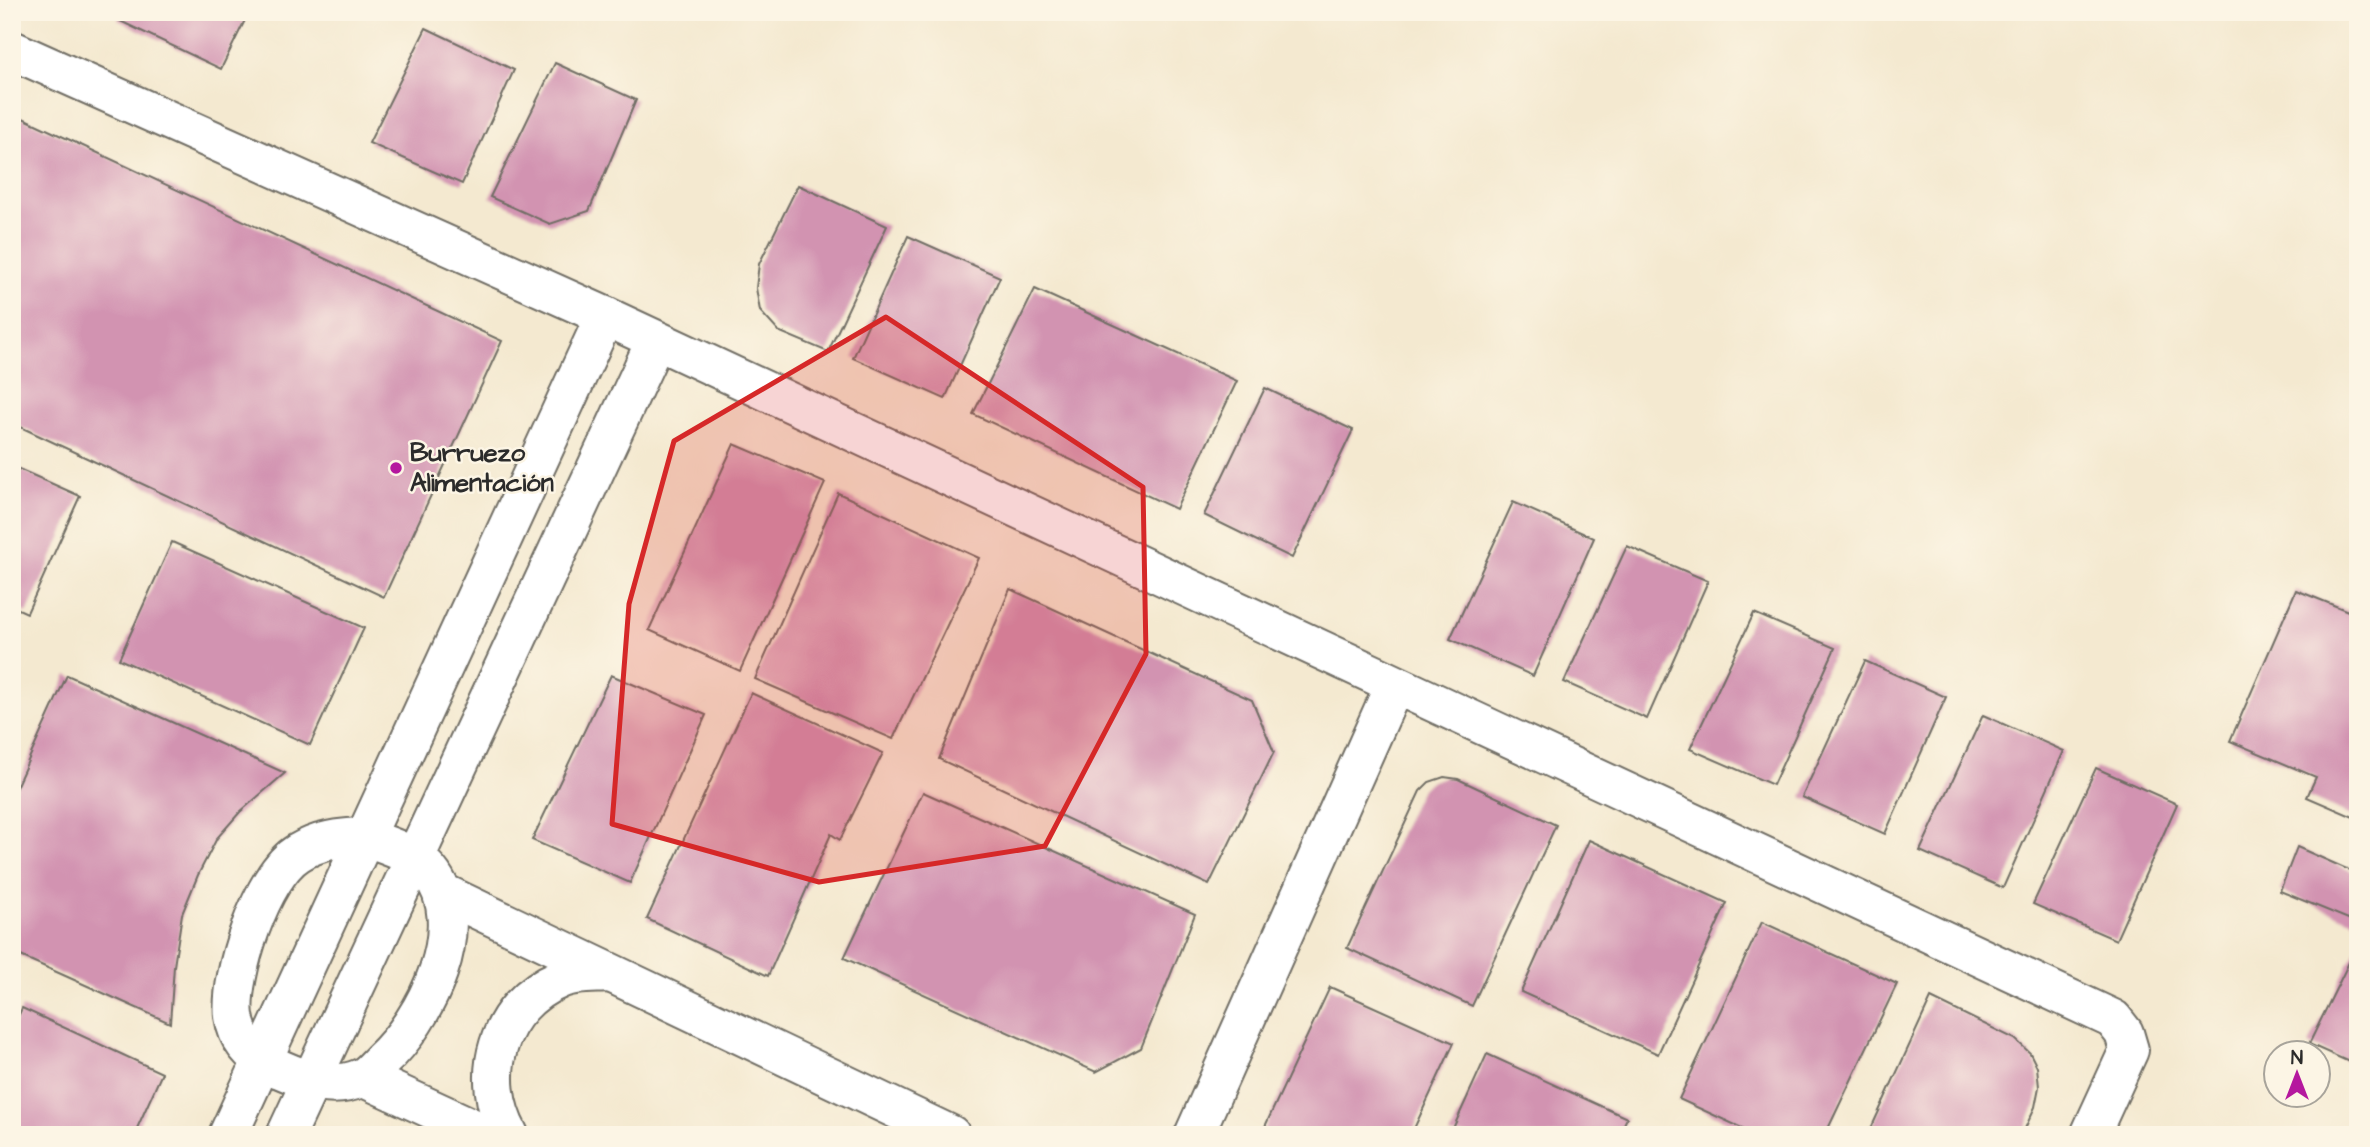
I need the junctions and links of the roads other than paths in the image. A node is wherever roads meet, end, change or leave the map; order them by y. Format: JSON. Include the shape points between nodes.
{"nodes":[{"id":1,"x":12,"y":50,"type":"edge"},
{"id":2,"x":605,"y":316,"type":"junction"},
{"id":3,"x":656,"y":342,"type":"junction"},
{"id":4,"x":1394,"y":686,"type":"junction"},
{"id":5,"x":364,"y":837,"type":"junction"},
{"id":6,"x":415,"y":857,"type":"junction"},
{"id":7,"x":443,"y":893,"type":"junction"},
{"id":8,"x":608,"y":973,"type":"junction"},
{"id":9,"x":263,"y":1062,"type":"junction"},
{"id":10,"x":364,"y":1078,"type":"junction"},
{"id":11,"x":311,"y":1082,"type":"junction"},
{"id":12,"x":228,"y":1135,"type":"edge"},
{"id":13,"x":286,"y":1135,"type":"edge"},
{"id":14,"x":488,"y":1135,"type":"edge"},
{"id":15,"x":509,"y":1135,"type":"edge"},
{"id":16,"x":951,"y":1135,"type":"edge"},
{"id":17,"x":1194,"y":1135,"type":"edge"},
{"id":18,"x":2090,"y":1135,"type":"edge"}],
"edges":[{"from":1,"to":2,"type":"lane"},
{"from":2,"to":3,"type":"lane"},
{"from":2,"to":5,"type":"lane"},
{"from":3,"to":4,"type":"lane"},
{"from":3,"to":6,"type":"lane"},
{"from":4,"to":17,"type":"lane"},
{"from":4,"to":18,"type":"lane","via":[[2113,1018],[2129,1050]]},
{"from":5,"to":6,"type":"lane"},
{"from":5,"to":9,"type":"lane"},
{"from":5,"to":9,"type":"lane","via":[[332,838],[296,854],[253,919],[232,999],[236,1027],[247,1049]]},
{"from":6,"to":7,"type":"lane"},
{"from":6,"to":11,"type":"lane"},
{"from":7,"to":8,"type":"lane"},
{"from":7,"to":10,"type":"lane","via":[[443,959],[429,995],[411,1029]]},
{"from":8,"to":15,"type":"lane","via":[[561,978],[533,994],[515,1014],[492,1064],[500,1118]]},
{"from":8,"to":16,"type":"lane"},
{"from":9,"to":11,"type":"lane"},
{"from":9,"to":12,"type":"lane"},
{"from":10,"to":11,"type":"lane","via":[[340,1084]]},
{"from":10,"to":14,"type":"lane"},
{"from":11,"to":13,"type":"lane"}]}
